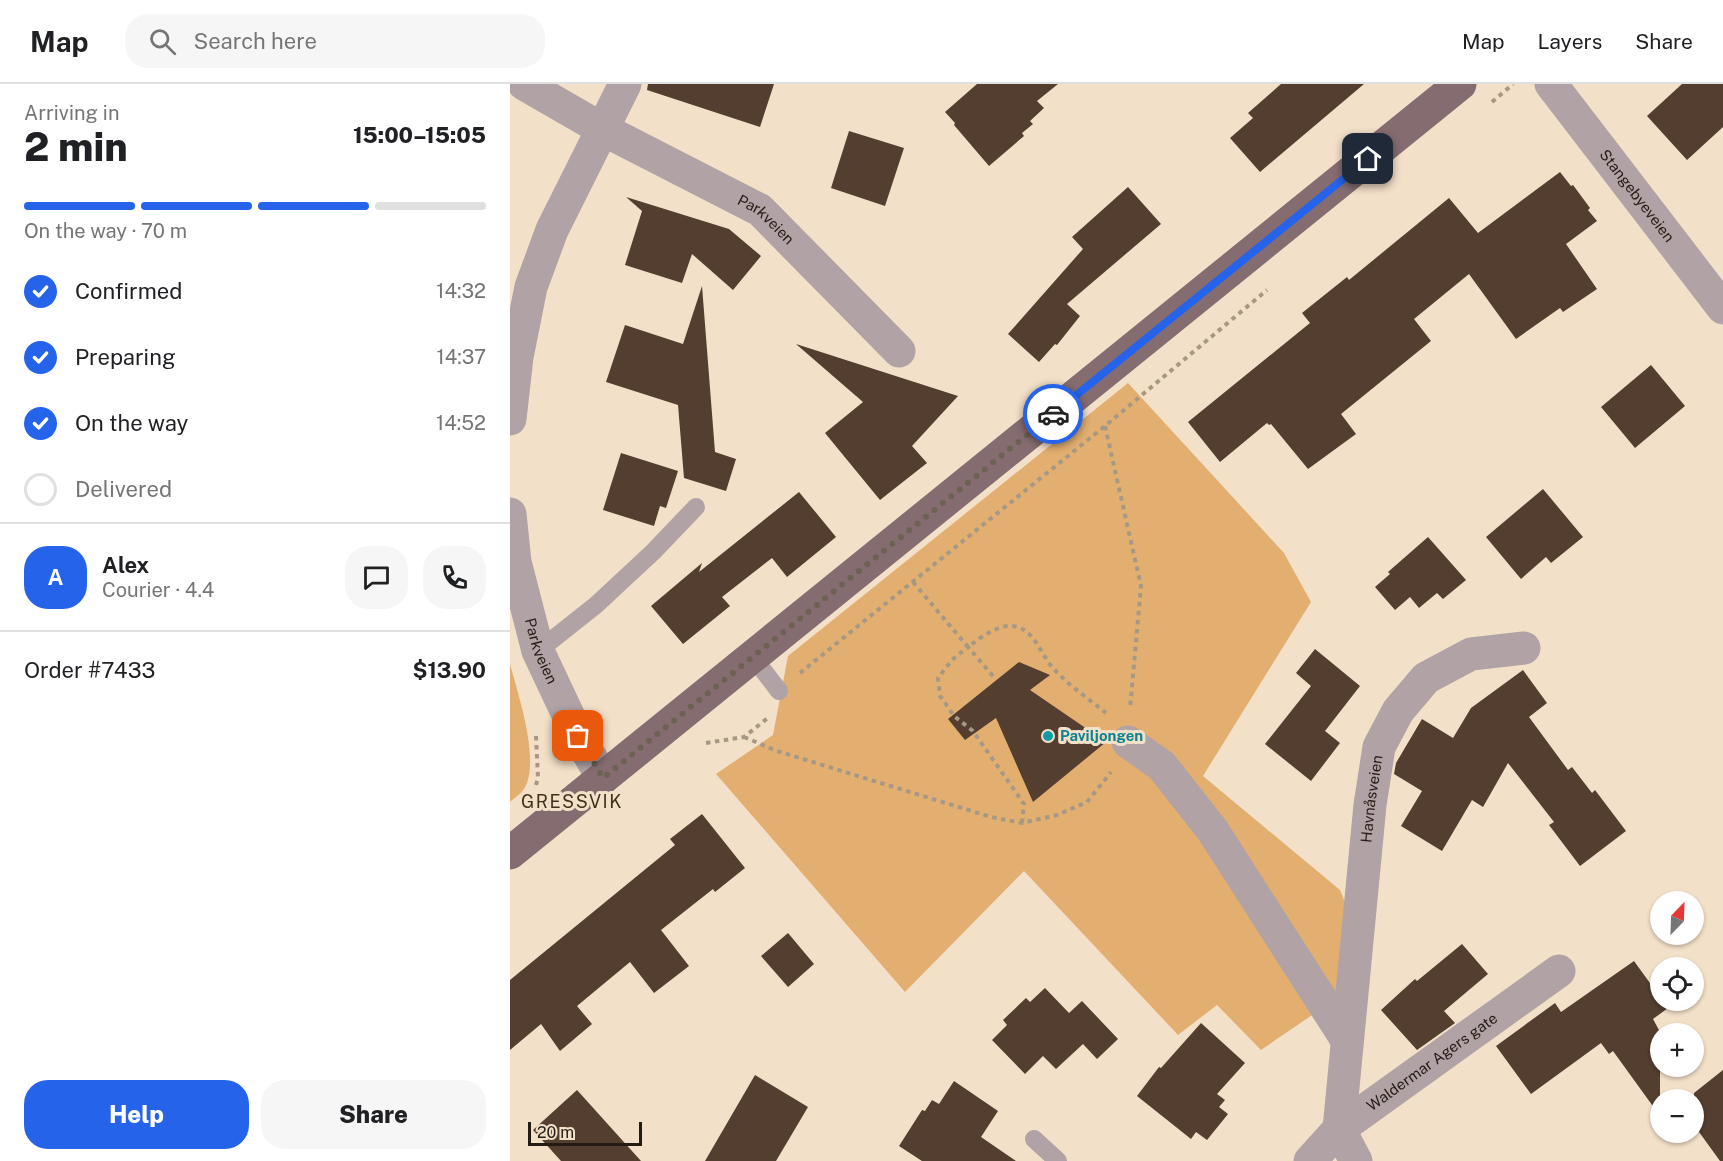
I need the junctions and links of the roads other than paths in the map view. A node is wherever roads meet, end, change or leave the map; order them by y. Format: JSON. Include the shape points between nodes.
{"nodes":[{"id":1,"x":524,"y":84,"type":"edge"},
{"id":2,"x":625,"y":84,"type":"edge"},
{"id":3,"x":1461,"y":84,"type":"edge"},
{"id":4,"x":1551,"y":84,"type":"edge"},
{"id":5,"x":602,"y":129,"type":"junction"},
{"id":6,"x":1723,"y":308,"type":"edge"},
{"id":7,"x":898,"y":351,"type":"dead end"},
{"id":8,"x":510,"y":419,"type":"edge"},
{"id":9,"x":696,"y":507,"type":"dead end"},
{"id":10,"x":510,"y":514,"type":"edge"},
{"id":11,"x":1524,"y":648,"type":"dead end"},
{"id":12,"x":538,"y":651,"type":"junction"},
{"id":13,"x":753,"y":657,"type":"junction"},
{"id":14,"x":779,"y":691,"type":"road end"},
{"id":15,"x":1128,"y":732,"type":"road end"},
{"id":16,"x":603,"y":778,"type":"junction"},
{"id":17,"x":510,"y":853,"type":"edge"},
{"id":18,"x":1558,"y":971,"type":"dead end"},
{"id":19,"x":1347,"y":1040,"type":"junction"},
{"id":20,"x":1339,"y":1129,"type":"junction"},
{"id":21,"x":1034,"y":1138,"type":"dead end"},
{"id":22,"x":1059,"y":1161,"type":"edge"},
{"id":23,"x":1310,"y":1161,"type":"edge"},
{"id":24,"x":1356,"y":1161,"type":"edge"}],
"edges":[{"from":1,"to":5,"type":"street","name":"Parkveien"},
{"from":2,"to":5,"type":"street"},
{"from":3,"to":13,"type":"main road"},
{"from":4,"to":6,"type":"street","name":"Stangebyeveien"},
{"from":5,"to":7,"type":"street","name":"Parkveien","via":[[760,210]]},
{"from":5,"to":8,"type":"street","via":[[552,230],[531,287]]},
{"from":9,"to":12,"type":"lane","via":[[596,605]]},
{"from":10,"to":12,"type":"street","name":"Parkveien","via":[[515,561]]},
{"from":11,"to":19,"type":"street","name":"Havnåsveien","via":[[1472,654],[1426,678],[1398,711],[1379,747]]},
{"from":12,"to":16,"type":"street","name":"Parkveien","via":[[578,736]]},
{"from":13,"to":14,"type":"lane"},
{"from":13,"to":16,"type":"main road"},
{"from":15,"to":19,"type":"street","via":[[1162,766],[1212,831]]},
{"from":16,"to":17,"type":"main road"},
{"from":18,"to":20,"type":"street","name":"Waldermar Agers gate"},
{"from":19,"to":20,"type":"street","name":"Havnåsveien"},
{"from":20,"to":23,"type":"street","name":"Waldermar Agers gate"},
{"from":20,"to":24,"type":"street"},
{"from":21,"to":22,"type":"lane"}]}
